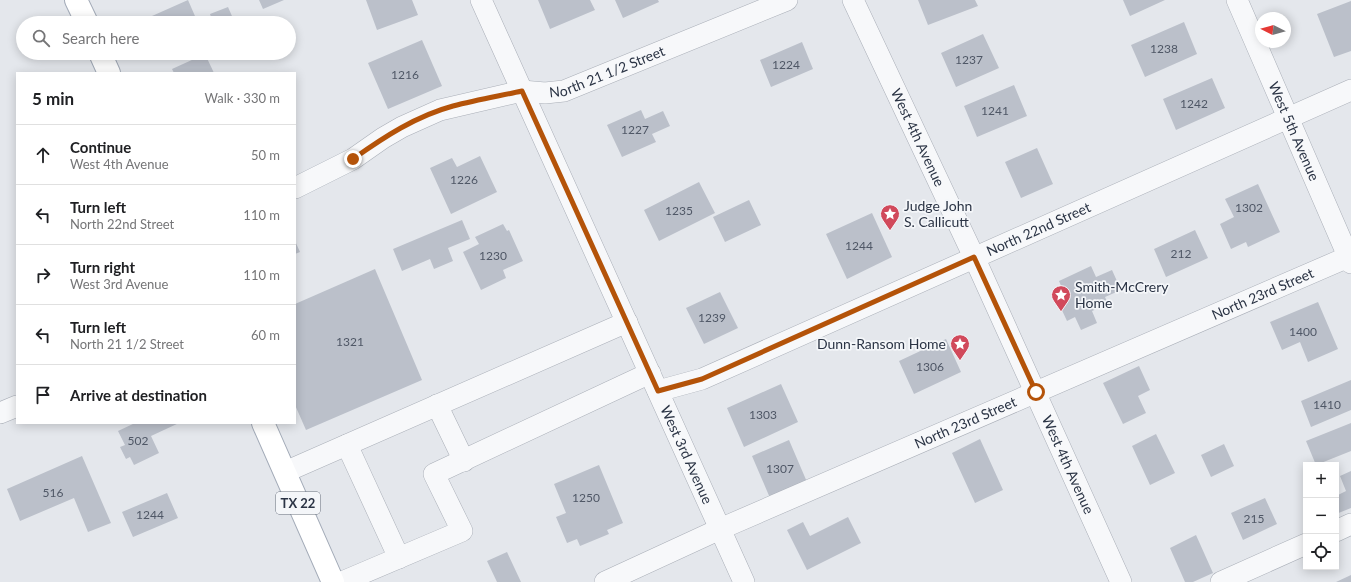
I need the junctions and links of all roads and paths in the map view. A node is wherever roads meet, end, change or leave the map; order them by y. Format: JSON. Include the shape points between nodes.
{"nodes":[{"id":1,"x":76,"y":0,"type":"edge"},
{"id":2,"x":481,"y":0,"type":"edge"},
{"id":3,"x":787,"y":0,"type":"edge"},
{"id":4,"x":853,"y":0,"type":"edge"},
{"id":5,"x":1237,"y":0,"type":"edge"},
{"id":6,"x":84,"y":16,"type":"edge"},
{"id":7,"x":103,"y":60,"type":"edge"},
{"id":8,"x":109,"y":72,"type":"edge"},
{"id":9,"x":1351,"y":90,"type":"edge"},
{"id":10,"x":522,"y":91,"type":"junction"},
{"id":11,"x":1288,"y":117,"type":"junction"},
{"id":12,"x":296,"y":188,"type":"edge"},
{"id":13,"x":974,"y":257,"type":"junction"},
{"id":14,"x":1350,"y":260,"type":"edge"},
{"id":15,"x":627,"y":322,"type":"junction"},
{"id":16,"x":654,"y":382,"type":"junction"},
{"id":17,"x":1036,"y":392,"type":"junction"},
{"id":18,"x":437,"y":405,"type":"junction"},
{"id":19,"x":16,"y":406,"type":"edge"},
{"id":20,"x":0,"y":413,"type":"edge"},
{"id":21,"x":263,"y":424,"type":"edge"},
{"id":22,"x":347,"y":445,"type":"junction"},
{"id":23,"x":464,"y":461,"type":"junction"},
{"id":24,"x":285,"y":472,"type":"junction"},
{"id":25,"x":1351,"y":524,"type":"edge"},
{"id":26,"x":720,"y":529,"type":"junction"},
{"id":27,"x":1339,"y":530,"type":"edge"},
{"id":28,"x":1303,"y":545,"type":"edge"},
{"id":29,"x":399,"y":558,"type":"junction"},
{"id":30,"x":333,"y":582,"type":"edge"},
{"id":31,"x":342,"y":582,"type":"edge"},
{"id":32,"x":605,"y":582,"type":"edge"},
{"id":33,"x":744,"y":582,"type":"edge"},
{"id":34,"x":1121,"y":582,"type":"edge"},
{"id":35,"x":1221,"y":582,"type":"edge"}],
"edges":[{"from":1,"to":6,"type":"main road"},
{"from":2,"to":10,"type":"street","name":"West 3rd Avenue"},
{"from":3,"to":10,"type":"street","name":"North 21 1/2 Street","via":[[564,91]]},
{"from":4,"to":13,"type":"street","name":"West 4th Avenue"},
{"from":5,"to":11,"type":"street","name":"West 5th Avenue"},
{"from":7,"to":8,"type":"main road"},
{"from":9,"to":11,"type":"street","name":"North 22nd Street"},
{"from":10,"to":12,"type":"street","name":"North 21 1/2 Street","via":[[440,110],[402,127],[353,159]]},
{"from":10,"to":15,"type":"street","name":"West 3rd Avenue"},
{"from":11,"to":13,"type":"street","name":"North 22nd Street"},
{"from":11,"to":14,"type":"street","name":"West 5th Avenue"},
{"from":13,"to":16,"type":"street","name":"North 22nd Street","via":[[702,379]]},
{"from":13,"to":17,"type":"street","name":"West 4th Avenue"},
{"from":14,"to":17,"type":"street","name":"North 23rd Street"},
{"from":15,"to":16,"type":"street","name":"West 3rd Avenue"},
{"from":15,"to":18,"type":"street"},
{"from":16,"to":23,"type":"street","name":"North 22nd Street"},
{"from":16,"to":26,"type":"street","name":"West 3rd Avenue"},
{"from":17,"to":26,"type":"street","name":"North 23rd Street"},
{"from":17,"to":34,"type":"street","name":"West 4th Avenue"},
{"from":18,"to":22,"type":"street"},
{"from":18,"to":23,"type":"street"},
{"from":19,"to":20,"type":"street"},
{"from":21,"to":24,"type":"main road","number":"TX 22"},
{"from":22,"to":24,"type":"street"},
{"from":22,"to":29,"type":"street"},
{"from":23,"to":29,"type":"street","name":"North 22nd Street","via":[[434,474],[462,531]]},
{"from":24,"to":30,"type":"main road","number":"TX 22"},
{"from":25,"to":27,"type":"street"},
{"from":26,"to":32,"type":"street","name":"North 23rd Street"},
{"from":26,"to":33,"type":"street","name":"West 3rd Avenue"},
{"from":28,"to":35,"type":"street"},
{"from":29,"to":31,"type":"street"}]}
